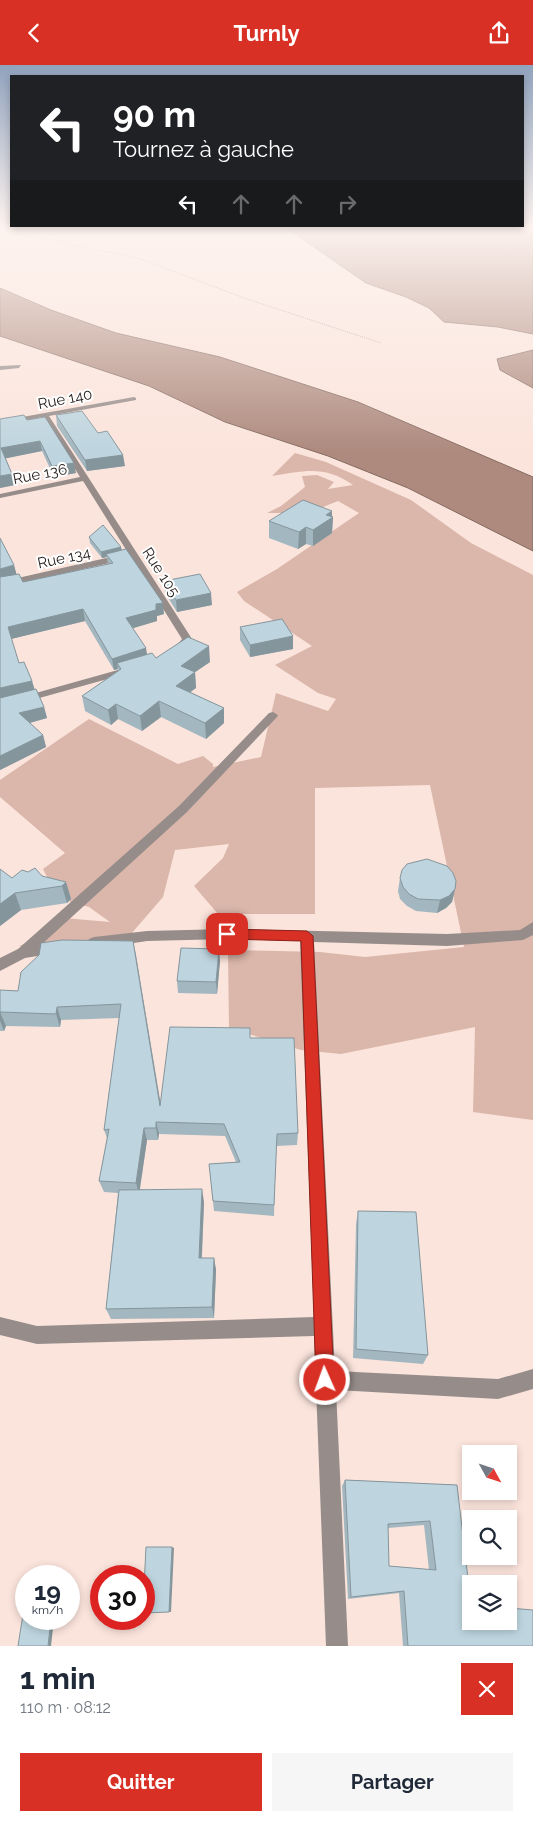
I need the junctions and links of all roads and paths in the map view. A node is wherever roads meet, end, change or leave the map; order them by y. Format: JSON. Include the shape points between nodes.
{"nodes":[{"id":1,"x":259,"y":303,"type":"edge"},
{"id":2,"x":381,"y":343,"type":"dead end"},
{"id":3,"x":19,"y":366,"type":"dead end"},
{"id":4,"x":0,"y":368,"type":"edge"},
{"id":5,"x":134,"y":399,"type":"dead end"},
{"id":6,"x":45,"y":416,"type":"junction"},
{"id":7,"x":0,"y":423,"type":"edge"},
{"id":8,"x":86,"y":478,"type":"junction"},
{"id":9,"x":0,"y":496,"type":"edge"},
{"id":10,"x":134,"y":555,"type":"junction"},
{"id":11,"x":0,"y":585,"type":"edge"},
{"id":12,"x":172,"y":657,"type":"edge"},
{"id":13,"x":137,"y":668,"type":"edge"},
{"id":14,"x":0,"y":706,"type":"edge"},
{"id":15,"x":273,"y":715,"type":"dead end"},
{"id":16,"x":533,"y":927,"type":"edge"},
{"id":17,"x":307,"y":936,"type":"junction"},
{"id":18,"x":23,"y":953,"type":"junction"},
{"id":19,"x":0,"y":965,"type":"edge"},
{"id":20,"x":0,"y":1326,"type":"edge"},
{"id":21,"x":324,"y":1326,"type":"junction"},
{"id":22,"x":533,"y":1379,"type":"edge"},
{"id":23,"x":325,"y":1380,"type":"junction"},
{"id":24,"x":337,"y":1646,"type":"edge"}],
"edges":[{"from":1,"to":2,"type":"path"},
{"from":3,"to":4,"type":"street"},
{"from":5,"to":6,"type":"street","name":"Rue 140"},
{"from":6,"to":7,"type":"street","name":"Rue 140"},
{"from":6,"to":8,"type":"street","name":"Rue 105"},
{"from":8,"to":9,"type":"street","name":"Rue 136"},
{"from":8,"to":10,"type":"street","name":"Rue 105"},
{"from":10,"to":11,"type":"street","name":"Rue 134"},
{"from":10,"to":12,"type":"street","name":"Rue 105","via":[[187,639]]},
{"from":13,"to":14,"type":"street"},
{"from":15,"to":18,"type":"street","via":[[183,809]]},
{"from":16,"to":17,"type":"street","via":[[523,935],[447,940]]},
{"from":17,"to":18,"type":"street","via":[[147,936]]},
{"from":17,"to":21,"type":"street"},
{"from":18,"to":19,"type":"street"},
{"from":20,"to":21,"type":"street","via":[[37,1335]]},
{"from":21,"to":23,"type":"street"},
{"from":22,"to":23,"type":"street","via":[[498,1389]]},
{"from":23,"to":24,"type":"street"}]}
